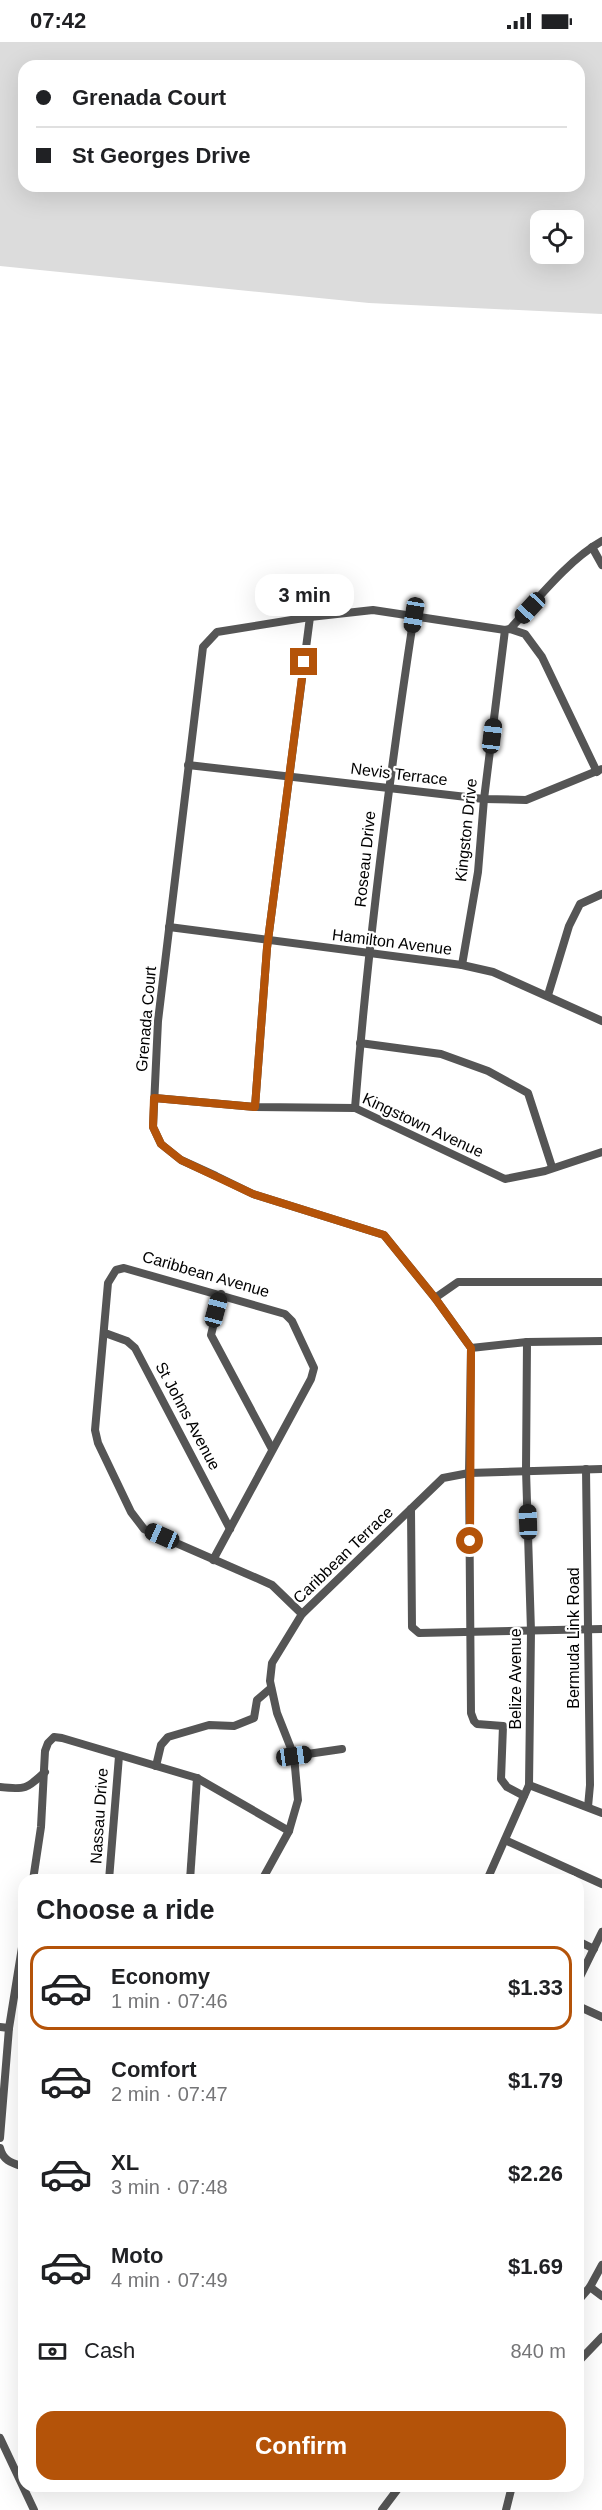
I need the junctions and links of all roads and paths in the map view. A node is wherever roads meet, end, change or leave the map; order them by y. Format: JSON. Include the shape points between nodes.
{"nodes":[{"id":1,"x":602,"y":541,"type":"edge"},
{"id":2,"x":592,"y":547,"type":"junction"},
{"id":3,"x":602,"y":565,"type":"edge"},
{"id":4,"x":414,"y":615,"type":"junction"},
{"id":5,"x":310,"y":616,"type":"junction"},
{"id":6,"x":508,"y":629,"type":"junction"},
{"id":7,"x":188,"y":765,"type":"junction"},
{"id":8,"x":599,"y":770,"type":"edge"},
{"id":9,"x":289,"y":777,"type":"junction"},
{"id":10,"x":388,"y":788,"type":"junction"},
{"id":11,"x":484,"y":799,"type":"junction"},
{"id":12,"x":602,"y":894,"type":"edge"},
{"id":13,"x":169,"y":927,"type":"junction"},
{"id":14,"x":268,"y":940,"type":"junction"},
{"id":15,"x":369,"y":952,"type":"junction"},
{"id":16,"x":462,"y":965,"type":"junction"},
{"id":17,"x":548,"y":995,"type":"junction"},
{"id":18,"x":602,"y":1021,"type":"edge"},
{"id":19,"x":360,"y":1043,"type":"junction"},
{"id":20,"x":154,"y":1098,"type":"junction"},
{"id":21,"x":255,"y":1107,"type":"junction"},
{"id":22,"x":355,"y":1108,"type":"junction"},
{"id":23,"x":602,"y":1152,"type":"edge"},
{"id":24,"x":552,"y":1167,"type":"junction"},
{"id":25,"x":602,"y":1282,"type":"edge"},
{"id":26,"x":221,"y":1294,"type":"junction"},
{"id":27,"x":435,"y":1298,"type":"junction"},
{"id":28,"x":105,"y":1333,"type":"junction"},
{"id":29,"x":602,"y":1341,"type":"edge"},
{"id":30,"x":527,"y":1342,"type":"junction"},
{"id":31,"x":471,"y":1348,"type":"junction"},
{"id":32,"x":272,"y":1449,"type":"junction"},
{"id":33,"x":586,"y":1469,"type":"junction"},
{"id":34,"x":602,"y":1469,"type":"edge"},
{"id":35,"x":526,"y":1470,"type":"junction"},
{"id":36,"x":469,"y":1473,"type":"junction"},
{"id":37,"x":411,"y":1509,"type":"junction"},
{"id":38,"x":230,"y":1529,"type":"junction"},
{"id":39,"x":213,"y":1560,"type":"junction"},
{"id":40,"x":302,"y":1614,"type":"junction"},
{"id":41,"x":588,"y":1629,"type":"junction"},
{"id":42,"x":602,"y":1629,"type":"edge"},
{"id":43,"x":531,"y":1631,"type":"junction"},
{"id":44,"x":471,"y":1632,"type":"junction"},
{"id":45,"x":271,"y":1688,"type":"junction"},
{"id":46,"x":342,"y":1749,"type":"dead end"},
{"id":47,"x":119,"y":1756,"type":"junction"},
{"id":48,"x":294,"y":1756,"type":"junction"},
{"id":49,"x":156,"y":1766,"type":"junction"},
{"id":50,"x":45,"y":1772,"type":"junction"},
{"id":51,"x":196,"y":1778,"type":"junction"},
{"id":52,"x":529,"y":1785,"type":"junction"},
{"id":53,"x":0,"y":1787,"type":"edge"},
{"id":54,"x":524,"y":1796,"type":"junction"},
{"id":55,"x":588,"y":1807,"type":"junction"},
{"id":56,"x":602,"y":1813,"type":"edge"},
{"id":57,"x":289,"y":1831,"type":"junction"},
{"id":58,"x":505,"y":1840,"type":"junction"},
{"id":59,"x":34,"y":1874,"type":"edge"},
{"id":60,"x":109,"y":1874,"type":"edge"},
{"id":61,"x":190,"y":1874,"type":"edge"},
{"id":62,"x":265,"y":1874,"type":"edge"},
{"id":63,"x":490,"y":1874,"type":"edge"},
{"id":64,"x":580,"y":1874,"type":"edge"},
{"id":65,"x":584,"y":1876,"type":"edge"},
{"id":66,"x":602,"y":1884,"type":"edge"},
{"id":67,"x":602,"y":1932,"type":"edge"},
{"id":68,"x":584,"y":1944,"type":"edge"},
{"id":69,"x":594,"y":1949,"type":"junction"},
{"id":70,"x":584,"y":1969,"type":"edge"},
{"id":71,"x":18,"y":1987,"type":"edge"},
{"id":72,"x":584,"y":2009,"type":"edge"},
{"id":73,"x":602,"y":2017,"type":"edge"},
{"id":74,"x":5,"y":2028,"type":"edge"},
{"id":75,"x":0,"y":2138,"type":"edge"},
{"id":76,"x":0,"y":2148,"type":"edge"},
{"id":77,"x":18,"y":2165,"type":"edge"},
{"id":78,"x":602,"y":2265,"type":"edge"},
{"id":79,"x":590,"y":2287,"type":"junction"},
{"id":80,"x":584,"y":2294,"type":"edge"},
{"id":81,"x":602,"y":2296,"type":"edge"},
{"id":82,"x":602,"y":2337,"type":"edge"},
{"id":83,"x":584,"y":2356,"type":"edge"},
{"id":84,"x":0,"y":2438,"type":"edge"},
{"id":85,"x":18,"y":2476,"type":"edge"},
{"id":86,"x":26,"y":2492,"type":"edge"},
{"id":87,"x":396,"y":2492,"type":"edge"},
{"id":88,"x":510,"y":2492,"type":"edge"},
{"id":89,"x":34,"y":2510,"type":"edge"},
{"id":90,"x":382,"y":2510,"type":"edge"},
{"id":91,"x":506,"y":2510,"type":"edge"}],
"edges":[{"from":1,"to":2,"type":"street"},
{"from":2,"to":3,"type":"street"},
{"from":2,"to":6,"type":"street"},
{"from":4,"to":5,"type":"street","name":"Grenada Court","via":[[373,610]]},
{"from":4,"to":6,"type":"street","name":"Grenada Court"},
{"from":4,"to":10,"type":"street","name":"Roseau Drive"},
{"from":5,"to":7,"type":"street","name":"Grenada Court","via":[[217,632],[203,647]]},
{"from":5,"to":9,"type":"street"},
{"from":6,"to":8,"type":"street","name":"Grenada Court","via":[[525,634],[542,657]]},
{"from":6,"to":11,"type":"street","name":"Kingston Drive"},
{"from":7,"to":9,"type":"street","name":"Nevis Terrace"},
{"from":7,"to":13,"type":"street","name":"Grenada Court"},
{"from":8,"to":11,"type":"street","name":"Nevis Terrace","via":[[526,800]]},
{"from":9,"to":10,"type":"street","name":"Nevis Terrace"},
{"from":9,"to":14,"type":"street"},
{"from":10,"to":11,"type":"street","name":"Nevis Terrace"},
{"from":10,"to":15,"type":"street","name":"Roseau Drive"},
{"from":11,"to":16,"type":"street","name":"Kingston Drive","via":[[478,873]]},
{"from":12,"to":17,"type":"street","via":[[580,904],[568,926]]},
{"from":13,"to":14,"type":"street","name":"Hamilton Avenue"},
{"from":13,"to":20,"type":"street","name":"Grenada Court"},
{"from":14,"to":15,"type":"street","name":"Hamilton Avenue"},
{"from":14,"to":21,"type":"street"},
{"from":15,"to":16,"type":"street","name":"Hamilton Avenue"},
{"from":15,"to":19,"type":"street","name":"Roseau Drive"},
{"from":16,"to":17,"type":"street","name":"Hamilton Avenue","via":[[494,972]]},
{"from":17,"to":18,"type":"street","name":"Hamilton Avenue"},
{"from":19,"to":22,"type":"street","name":"Roseau Drive"},
{"from":19,"to":24,"type":"street","via":[[441,1054],[488,1071],[528,1093]]},
{"from":20,"to":21,"type":"street","name":"Kingstown Avenue"},
{"from":20,"to":27,"type":"street","name":"Grenada Court","via":[[153,1127],[161,1144],[181,1160],[253,1194],[384,1235]]},
{"from":21,"to":22,"type":"street","name":"Kingstown Avenue"},
{"from":22,"to":24,"type":"street","name":"Kingstown Avenue","via":[[505,1179]]},
{"from":23,"to":24,"type":"street","name":"Kingstown Avenue"},
{"from":25,"to":27,"type":"street","via":[[458,1282]]},
{"from":26,"to":28,"type":"street","name":"Caribbean Avenue","via":[[133,1269],[116,1270],[108,1283]]},
{"from":26,"to":32,"type":"street","via":[[212,1335]]},
{"from":26,"to":32,"type":"street","name":"Caribbean Avenue","via":[[285,1314],[314,1368]]},
{"from":27,"to":31,"type":"street","name":"Grenada Court"},
{"from":28,"to":38,"type":"street","name":"St Johns Avenue","via":[[135,1348]]},
{"from":28,"to":39,"type":"street","name":"Caribbean Avenue","via":[[95,1430],[98,1443],[131,1512],[144,1529]]},
{"from":29,"to":30,"type":"street"},
{"from":30,"to":31,"type":"street"},
{"from":30,"to":35,"type":"street","name":"Belize Avenue"},
{"from":31,"to":36,"type":"street"},
{"from":32,"to":38,"type":"street","name":"Caribbean Avenue"},
{"from":33,"to":34,"type":"street","name":"Caribbean Terrace"},
{"from":33,"to":35,"type":"street","name":"Caribbean Terrace"},
{"from":33,"to":41,"type":"street","name":"Bermuda Link Road"},
{"from":35,"to":36,"type":"street","name":"Caribbean Terrace"},
{"from":35,"to":43,"type":"street","name":"Belize Avenue"},
{"from":36,"to":37,"type":"street","name":"Caribbean Terrace","via":[[443,1478]]},
{"from":36,"to":44,"type":"street"},
{"from":37,"to":40,"type":"street","name":"Caribbean Terrace"},
{"from":37,"to":44,"type":"street","via":[[412,1627],[419,1633]]},
{"from":38,"to":39,"type":"street","name":"Caribbean Avenue"},
{"from":39,"to":40,"type":"street","name":"Caribbean Avenue","via":[[272,1585]]},
{"from":40,"to":45,"type":"street","name":"Caribbean Terrace","via":[[272,1663]]},
{"from":41,"to":42,"type":"street"},
{"from":41,"to":43,"type":"street"},
{"from":41,"to":55,"type":"street","name":"Bermuda Link Road"},
{"from":43,"to":44,"type":"street"},
{"from":43,"to":52,"type":"street","name":"Belize Avenue"},
{"from":44,"to":54,"type":"street","via":[[471,1713],[474,1721],[503,1726],[501,1779]]},
{"from":45,"to":48,"type":"street","name":"Caribbean Terrace"},
{"from":45,"to":49,"type":"street","via":[[257,1700],[254,1718],[249,1721],[234,1726],[209,1725],[168,1737],[161,1745]]},
{"from":46,"to":48,"type":"street"},
{"from":47,"to":49,"type":"street"},
{"from":47,"to":50,"type":"street","via":[[54,1737],[45,1751]]},
{"from":47,"to":60,"type":"street","name":"Nassau Drive"},
{"from":48,"to":57,"type":"street","name":"Caribbean Terrace","via":[[298,1800]]},
{"from":49,"to":51,"type":"street"},
{"from":50,"to":53,"type":"street","via":[[23,1789]]},
{"from":50,"to":59,"type":"street"},
{"from":51,"to":57,"type":"street"},
{"from":51,"to":61,"type":"street"},
{"from":52,"to":54,"type":"street","name":"Belize Avenue"},
{"from":52,"to":55,"type":"street"},
{"from":54,"to":58,"type":"street","name":"Belize Avenue"},
{"from":55,"to":56,"type":"street"},
{"from":57,"to":62,"type":"street","name":"Caribbean Terrace"},
{"from":58,"to":63,"type":"street","name":"Belize Avenue"},
{"from":58,"to":64,"type":"street"},
{"from":65,"to":66,"type":"street"},
{"from":67,"to":69,"type":"street"},
{"from":68,"to":69,"type":"street"},
{"from":69,"to":70,"type":"street"},
{"from":71,"to":74,"type":"street"},
{"from":72,"to":73,"type":"street"},
{"from":74,"to":75,"type":"street"},
{"from":76,"to":77,"type":"street","via":[[8,2161]]},
{"from":78,"to":79,"type":"street"},
{"from":79,"to":80,"type":"street"},
{"from":79,"to":81,"type":"street"},
{"from":82,"to":83,"type":"street"},
{"from":84,"to":85,"type":"street"},
{"from":86,"to":89,"type":"street"},
{"from":87,"to":90,"type":"street"},
{"from":88,"to":91,"type":"street"}]}
